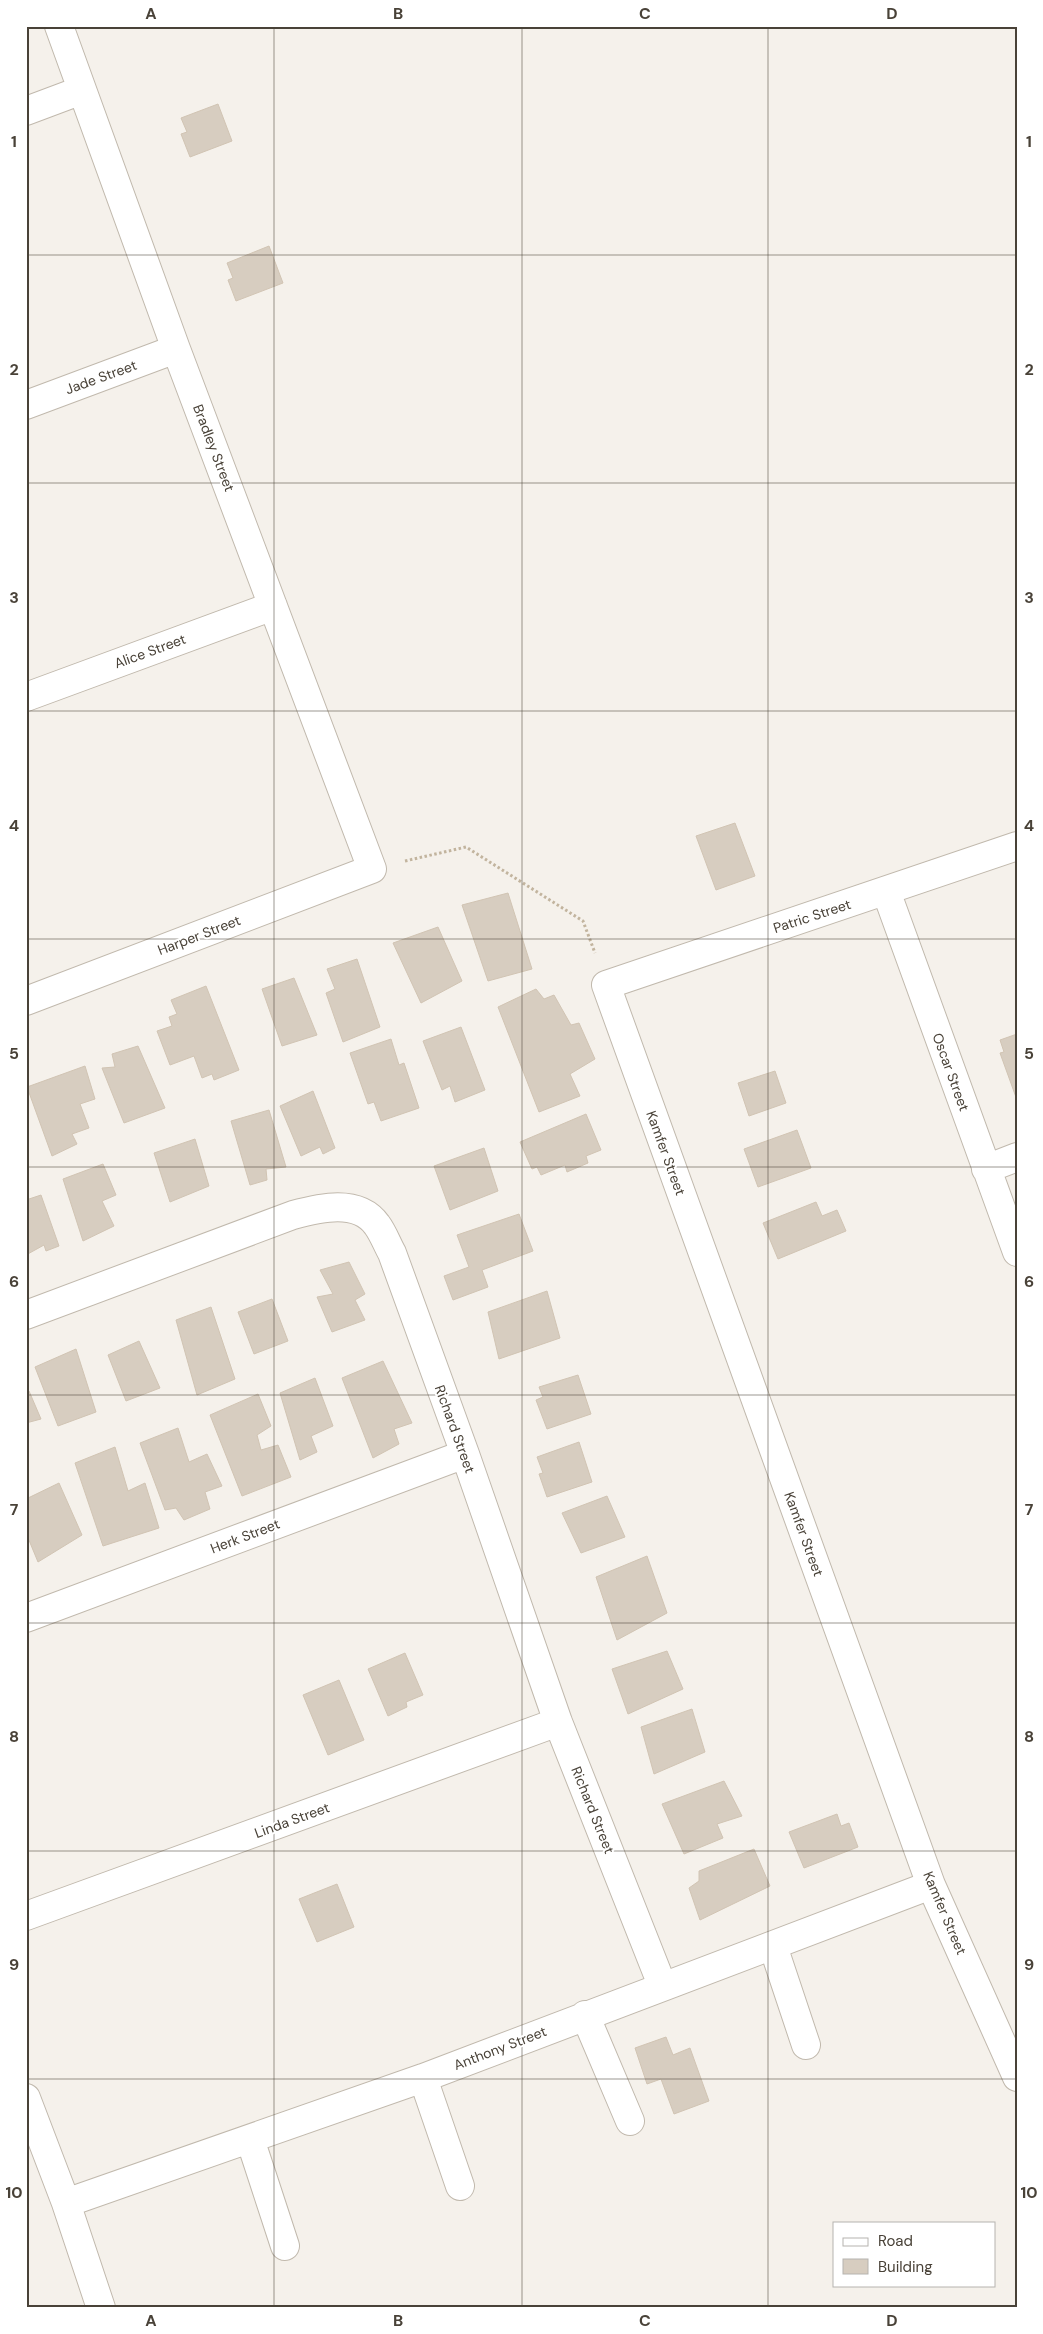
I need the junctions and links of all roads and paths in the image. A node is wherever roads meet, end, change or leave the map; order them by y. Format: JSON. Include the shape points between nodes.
{"nodes":[{"id":1,"x":58,"y":26,"type":"edge"},
{"id":2,"x":82,"y":90,"type":"junction"},
{"id":3,"x":26,"y":110,"type":"edge"},
{"id":4,"x":176,"y":349,"type":"junction"},
{"id":5,"x":26,"y":405,"type":"edge"},
{"id":6,"x":273,"y":606,"type":"junction"},
{"id":7,"x":26,"y":697,"type":"edge"},
{"id":8,"x":1017,"y":846,"type":"edge"},
{"id":9,"x":372,"y":869,"type":"junction"},
{"id":10,"x":886,"y":892,"type":"junction"},
{"id":11,"x":606,"y":985,"type":"junction"},
{"id":12,"x":26,"y":1001,"type":"edge"},
{"id":13,"x":1017,"y":1157,"type":"edge"},
{"id":14,"x":986,"y":1169,"type":"junction"},
{"id":15,"x":1017,"y":1252,"type":"edge"},
{"id":16,"x":26,"y":1315,"type":"edge"},
{"id":17,"x":465,"y":1454,"type":"junction"},
{"id":18,"x":26,"y":1618,"type":"edge"},
{"id":19,"x":558,"y":1722,"type":"junction"},
{"id":20,"x":931,"y":1885,"type":"junction"},
{"id":21,"x":26,"y":1916,"type":"edge"},
{"id":22,"x":773,"y":1946,"type":"junction"},
{"id":23,"x":662,"y":1986,"type":"junction"},
{"id":24,"x":585,"y":2015,"type":"junction"},
{"id":25,"x":806,"y":2045,"type":"dead end"},
{"id":26,"x":1011,"y":2049,"type":"edge"},
{"id":27,"x":1017,"y":2077,"type":"edge"},
{"id":28,"x":423,"y":2078,"type":"junction"},
{"id":29,"x":26,"y":2098,"type":"edge"},
{"id":30,"x":630,"y":2121,"type":"dead end"},
{"id":31,"x":250,"y":2139,"type":"junction"},
{"id":32,"x":460,"y":2186,"type":"dead end"},
{"id":33,"x":66,"y":2203,"type":"junction"},
{"id":34,"x":285,"y":2246,"type":"dead end"},
{"id":35,"x":101,"y":2308,"type":"edge"}],
"edges":[{"from":1,"to":2,"type":"street","name":"Bradley Street"},
{"from":2,"to":3,"type":"street"},
{"from":2,"to":4,"type":"street","name":"Bradley Street"},
{"from":4,"to":5,"type":"street","name":"Jade Street"},
{"from":4,"to":6,"type":"street","name":"Bradley Street"},
{"from":6,"to":7,"type":"street","name":"Alice Street"},
{"from":6,"to":9,"type":"street","name":"Bradley Street"},
{"from":8,"to":10,"type":"street","name":"Patric Street"},
{"from":9,"to":11,"type":"path","via":[[466,847],[584,921]]},
{"from":9,"to":12,"type":"street","name":"Harper Street"},
{"from":10,"to":11,"type":"street","name":"Patric Street"},
{"from":10,"to":14,"type":"street","name":"Oscar Street"},
{"from":11,"to":20,"type":"street","name":"Kamfer Street"},
{"from":13,"to":14,"type":"street"},
{"from":14,"to":15,"type":"street","name":"Oscar Street"},
{"from":16,"to":17,"type":"street","name":"Richard Street","via":[[293,1215],[340,1206],[361,1211],[377,1224],[392,1253]]},
{"from":17,"to":18,"type":"street","name":"Herk Street"},
{"from":17,"to":19,"type":"street","name":"Richard Street"},
{"from":19,"to":21,"type":"street","name":"Linda Street"},
{"from":19,"to":23,"type":"street","name":"Richard Street"},
{"from":20,"to":22,"type":"street","name":"Anthony Street"},
{"from":20,"to":26,"type":"street","name":"Kamfer Street"},
{"from":22,"to":23,"type":"street","name":"Anthony Street"},
{"from":22,"to":25,"type":"street"},
{"from":23,"to":24,"type":"street","name":"Anthony Street"},
{"from":24,"to":28,"type":"street","name":"Anthony Street"},
{"from":24,"to":30,"type":"street"},
{"from":26,"to":27,"type":"street","name":"Kamfer Street"},
{"from":28,"to":31,"type":"street","name":"Anthony Street"},
{"from":28,"to":32,"type":"street"},
{"from":29,"to":33,"type":"street"},
{"from":31,"to":33,"type":"street","name":"Anthony Street"},
{"from":31,"to":34,"type":"street"},
{"from":33,"to":35,"type":"street"}]}
